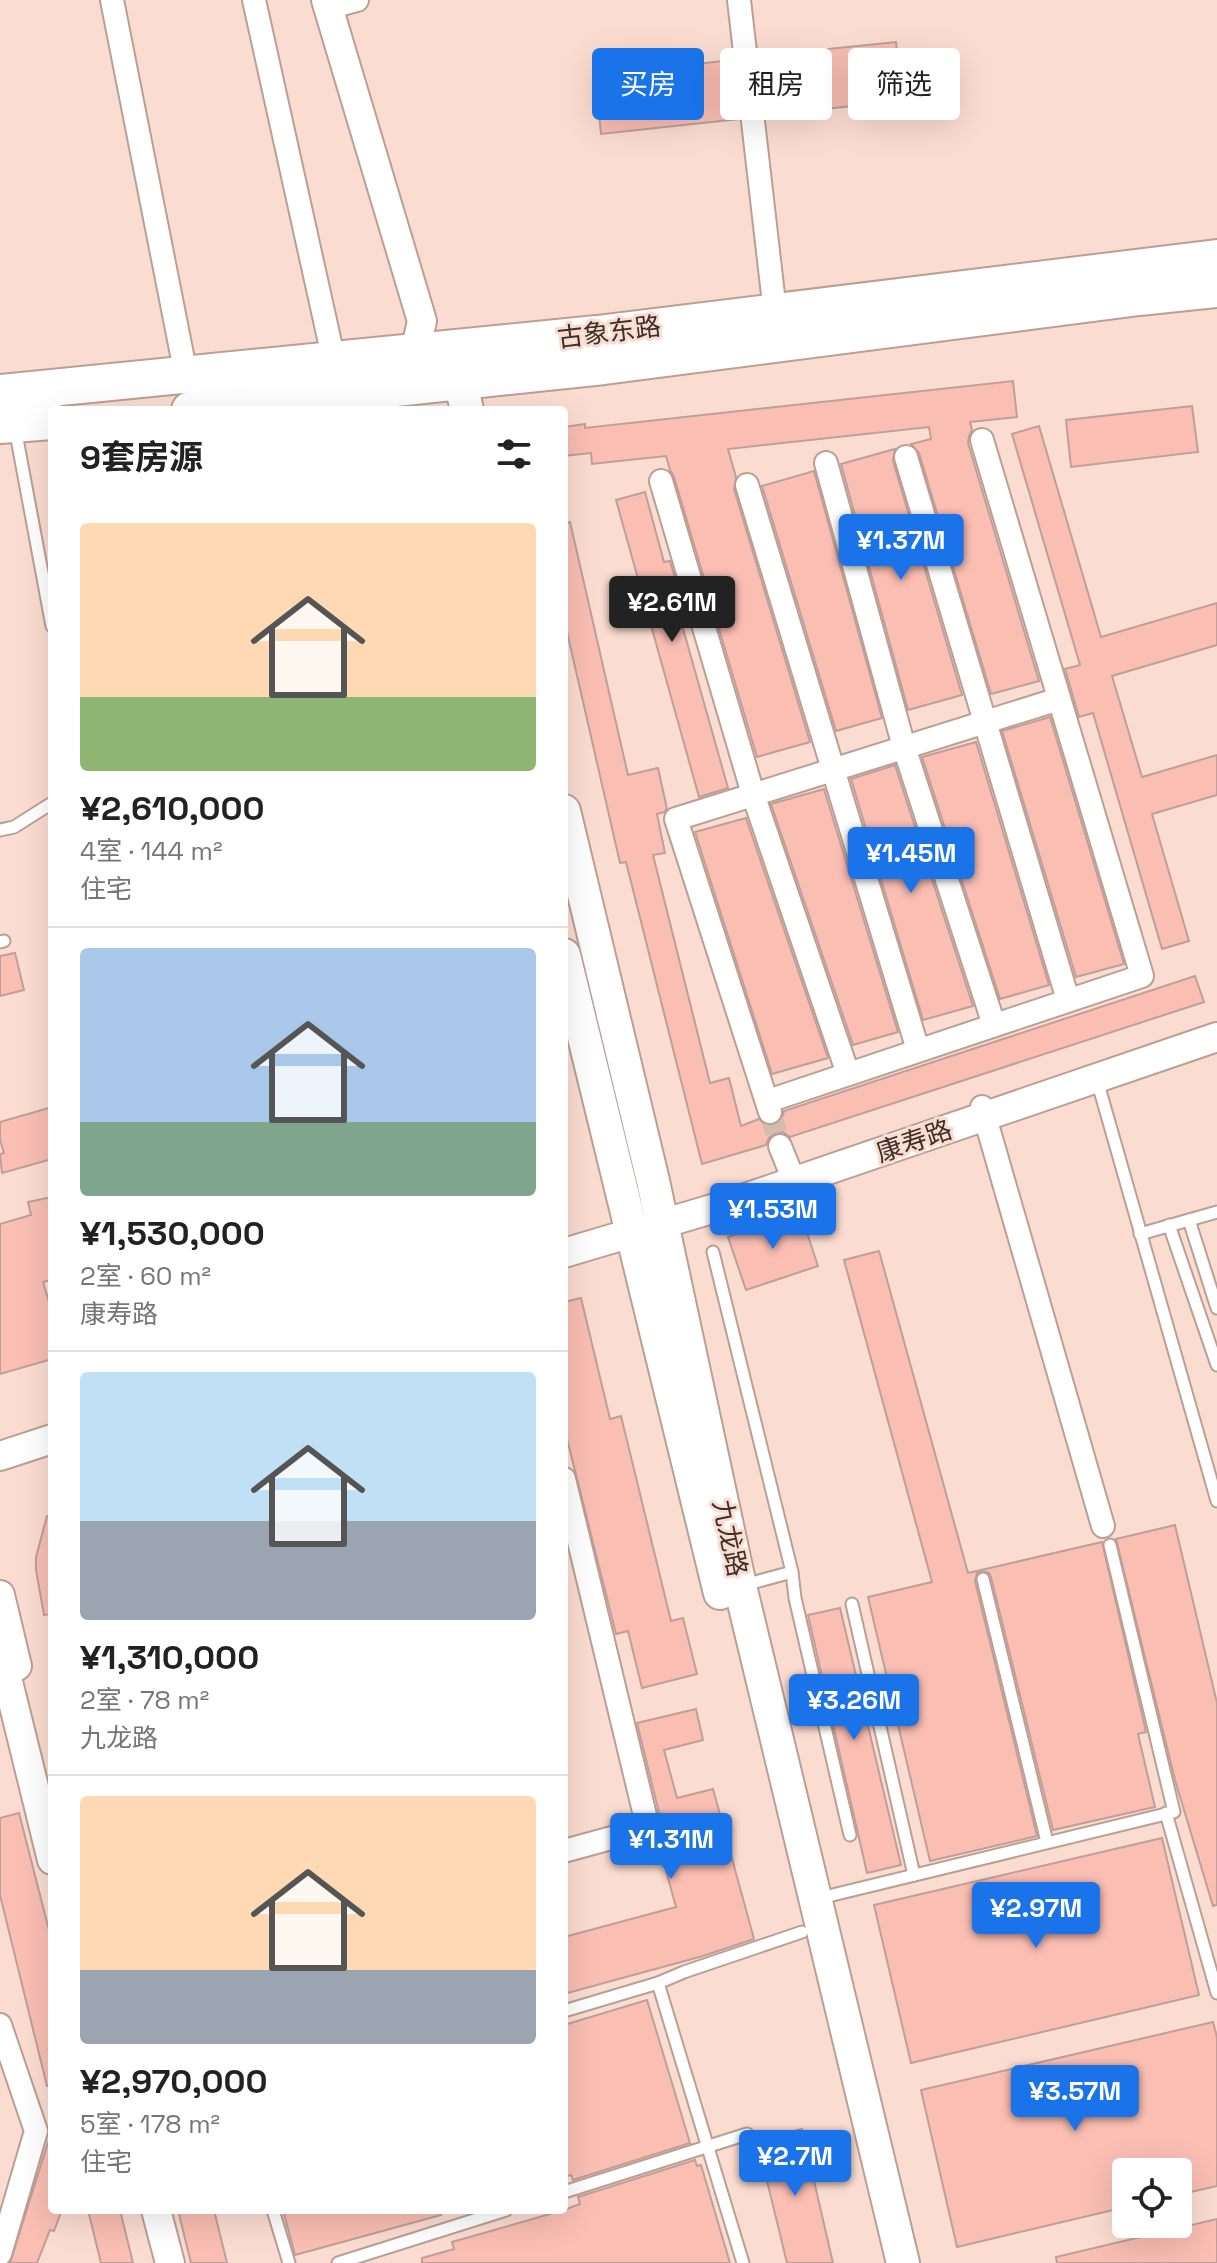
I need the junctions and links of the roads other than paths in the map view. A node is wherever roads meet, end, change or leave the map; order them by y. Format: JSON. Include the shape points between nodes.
{"nodes":[{"id":1,"x":112,"y":0,"type":"edge"},
{"id":2,"x":254,"y":0,"type":"edge"},
{"id":3,"x":357,"y":0,"type":"edge"},
{"id":4,"x":739,"y":0,"type":"edge"},
{"id":5,"x":327,"y":4,"type":"edge"},
{"id":6,"x":1217,"y":258,"type":"edge"},
{"id":7,"x":1217,"y":289,"type":"edge"},
{"id":8,"x":775,"y":312,"type":"junction"},
{"id":9,"x":334,"y":361,"type":"junction"},
{"id":10,"x":460,"y":380,"type":"edge"},
{"id":11,"x":423,"y":383,"type":"edge"},
{"id":12,"x":188,"y":393,"type":"edge"},
{"id":13,"x":75,"y":406,"type":"edge"},
{"id":14,"x":48,"y":409,"type":"edge"},
{"id":15,"x":5,"y":414,"type":"edge"},
{"id":16,"x":48,"y":420,"type":"edge"},
{"id":17,"x":982,"y":440,"type":"dead end"},
{"id":18,"x":906,"y":457,"type":"dead end"},
{"id":19,"x":826,"y":463,"type":"dead end"},
{"id":20,"x":661,"y":481,"type":"dead end"},
{"id":21,"x":747,"y":485,"type":"dead end"},
{"id":22,"x":48,"y":608,"type":"edge"},
{"id":23,"x":1059,"y":699,"type":"junction"},
{"id":24,"x":985,"y":722,"type":"junction"},
{"id":25,"x":904,"y":747,"type":"junction"},
{"id":26,"x":833,"y":769,"type":"junction"},
{"id":27,"x":753,"y":794,"type":"junction"},
{"id":28,"x":48,"y":806,"type":"edge"},
{"id":29,"x":0,"y":830,"type":"edge"},
{"id":30,"x":568,"y":831,"type":"edge"},
{"id":31,"x":568,"y":968,"type":"edge"},
{"id":32,"x":1068,"y":1000,"type":"junction"},
{"id":33,"x":994,"y":1025,"type":"junction"},
{"id":34,"x":1217,"y":1025,"type":"edge"},
{"id":35,"x":1217,"y":1037,"type":"edge"},
{"id":36,"x":918,"y":1050,"type":"junction"},
{"id":37,"x":1095,"y":1073,"type":"junction"},
{"id":38,"x":848,"y":1074,"type":"junction"},
{"id":39,"x":983,"y":1112,"type":"junction"},
{"id":40,"x":1217,"y":1212,"type":"edge"},
{"id":41,"x":1189,"y":1220,"type":"junction"},
{"id":42,"x":646,"y":1222,"type":"junction"},
{"id":43,"x":1169,"y":1225,"type":"junction"},
{"id":44,"x":1140,"y":1234,"type":"junction"},
{"id":45,"x":568,"y":1241,"type":"edge"},
{"id":46,"x":568,"y":1251,"type":"edge"},
{"id":47,"x":713,"y":1252,"type":"dead end"},
{"id":48,"x":1217,"y":1308,"type":"edge"},
{"id":49,"x":1217,"y":1365,"type":"edge"},
{"id":50,"x":48,"y":1428,"type":"edge"},
{"id":51,"x":48,"y":1440,"type":"edge"},
{"id":52,"x":0,"y":1444,"type":"edge"},
{"id":53,"x":0,"y":1456,"type":"edge"},
{"id":54,"x":568,"y":1496,"type":"edge"},
{"id":55,"x":1217,"y":1501,"type":"edge"},
{"id":56,"x":1107,"y":1536,"type":"joint"},
{"id":57,"x":792,"y":1572,"type":"junction"},
{"id":58,"x":983,"y":1579,"type":"dead end"},
{"id":59,"x":740,"y":1586,"type":"junction"},
{"id":60,"x":0,"y":1595,"type":"edge"},
{"id":61,"x":852,"y":1604,"type":"dead end"},
{"id":62,"x":0,"y":1649,"type":"edge"},
{"id":63,"x":48,"y":1790,"type":"edge"},
{"id":64,"x":1166,"y":1813,"type":"junction"},
{"id":65,"x":850,"y":1835,"type":"dead end"},
{"id":66,"x":1047,"y":1842,"type":"junction"},
{"id":67,"x":48,"y":1844,"type":"edge"},
{"id":68,"x":568,"y":1850,"type":"edge"},
{"id":69,"x":914,"y":1875,"type":"junction"},
{"id":70,"x":816,"y":1899,"type":"junction"},
{"id":71,"x":802,"y":1932,"type":"junction"},
{"id":72,"x":658,"y":1983,"type":"junction"},
{"id":73,"x":1217,"y":1993,"type":"edge"},
{"id":74,"x":568,"y":2010,"type":"edge"},
{"id":75,"x":0,"y":2025,"type":"edge"},
{"id":76,"x":747,"y":2134,"type":"dead end"},
{"id":77,"x":708,"y":2146,"type":"junction"},
{"id":78,"x":568,"y":2191,"type":"edge"},
{"id":79,"x":144,"y":2214,"type":"edge"},
{"id":80,"x":157,"y":2214,"type":"edge"},
{"id":81,"x":274,"y":2214,"type":"edge"},
{"id":82,"x":493,"y":2214,"type":"edge"},
{"id":83,"x":0,"y":2254,"type":"edge"},
{"id":84,"x":157,"y":2263,"type":"edge"},
{"id":85,"x":170,"y":2263,"type":"edge"},
{"id":86,"x":289,"y":2263,"type":"edge"},
{"id":87,"x":338,"y":2263,"type":"edge"},
{"id":88,"x":743,"y":2263,"type":"edge"},
{"id":89,"x":881,"y":2263,"type":"edge"},
{"id":90,"x":903,"y":2263,"type":"edge"}],
"edges":[{"from":1,"to":12,"type":"street"},
{"from":2,"to":9,"type":"street"},
{"from":3,"to":5,"type":"street"},
{"from":4,"to":8,"type":"street"},
{"from":5,"to":11,"type":"street","via":[[422,321]]},
{"from":6,"to":8,"type":"main road","name":"古象东路"},
{"from":7,"to":10,"type":"main road","name":"古象东路"},
{"from":8,"to":10,"type":"main road","name":"古象东路","via":[[597,334]]},
{"from":9,"to":11,"type":"main road","name":"古象东路"},
{"from":9,"to":12,"type":"main road","name":"古象东路"},
{"from":10,"to":11,"type":"main road","name":"古象东路"},
{"from":11,"to":12,"type":"main road","name":"古象东路"},
{"from":12,"to":13,"type":"main road","name":"古象东路"},
{"from":14,"to":15,"type":"main road","name":"古象东路"},
{"from":15,"to":16,"type":"main road"},
{"from":15,"to":22,"type":"lane"},
{"from":17,"to":23,"type":"street"},
{"from":18,"to":24,"type":"street"},
{"from":19,"to":25,"type":"street"},
{"from":20,"to":27,"type":"street"},
{"from":21,"to":26,"type":"street"},
{"from":23,"to":24,"type":"street"},
{"from":23,"to":32,"type":"street","via":[[1142,976]]},
{"from":24,"to":25,"type":"street"},
{"from":24,"to":32,"type":"street"},
{"from":25,"to":26,"type":"street"},
{"from":25,"to":33,"type":"street"},
{"from":26,"to":27,"type":"street"},
{"from":26,"to":36,"type":"street"},
{"from":27,"to":38,"type":"street"},
{"from":27,"to":38,"type":"street","via":[[676,819],[769,1106]]},
{"from":28,"to":29,"type":"lane"},
{"from":30,"to":42,"type":"main road","name":"九龙路"},
{"from":31,"to":42,"type":"main road","name":"九龙路"},
{"from":32,"to":33,"type":"street"},
{"from":33,"to":36,"type":"street"},
{"from":34,"to":37,"type":"street","name":"康寿路"},
{"from":35,"to":37,"type":"street","name":"康寿路"},
{"from":36,"to":38,"type":"street"},
{"from":37,"to":39,"type":"street","name":"康寿路"},
{"from":37,"to":44,"type":"lane"},
{"from":39,"to":42,"type":"street","name":"康寿路","via":[[788,1166]]},
{"from":39,"to":56,"type":"street"},
{"from":40,"to":41,"type":"lane"},
{"from":41,"to":43,"type":"lane"},
{"from":41,"to":48,"type":"lane"},
{"from":42,"to":45,"type":"street","name":"康寿路"},
{"from":42,"to":46,"type":"street","name":"康寿路"},
{"from":42,"to":59,"type":"main road","name":"九龙路"},
{"from":42,"to":71,"type":"main road","name":"九龙路"},
{"from":43,"to":44,"type":"lane"},
{"from":43,"to":49,"type":"lane"},
{"from":44,"to":55,"type":"lane"},
{"from":47,"to":57,"type":"lane"},
{"from":50,"to":52,"type":"street"},
{"from":51,"to":53,"type":"street"},
{"from":54,"to":68,"type":"street","via":[[648,1828]]},
{"from":56,"to":64,"type":"lane","via":[[1174,1812]]},
{"from":57,"to":59,"type":"lane"},
{"from":57,"to":65,"type":"lane"},
{"from":58,"to":66,"type":"lane"},
{"from":59,"to":70,"type":"main road","name":"九龙路"},
{"from":60,"to":63,"type":"street"},
{"from":61,"to":69,"type":"lane"},
{"from":62,"to":67,"type":"street"},
{"from":64,"to":66,"type":"lane"},
{"from":64,"to":73,"type":"lane"},
{"from":66,"to":69,"type":"lane"},
{"from":69,"to":70,"type":"lane"},
{"from":70,"to":90,"type":"main road","name":"九龙路"},
{"from":71,"to":72,"type":"lane"},
{"from":71,"to":89,"type":"main road","name":"九龙路"},
{"from":72,"to":74,"type":"lane"},
{"from":72,"to":77,"type":"lane"},
{"from":75,"to":83,"type":"street","via":[[36,2131]]},
{"from":76,"to":77,"type":"lane"},
{"from":77,"to":78,"type":"lane"},
{"from":77,"to":88,"type":"lane"},
{"from":79,"to":84,"type":"street"},
{"from":80,"to":85,"type":"street"},
{"from":81,"to":86,"type":"lane"},
{"from":82,"to":87,"type":"lane"}]}
